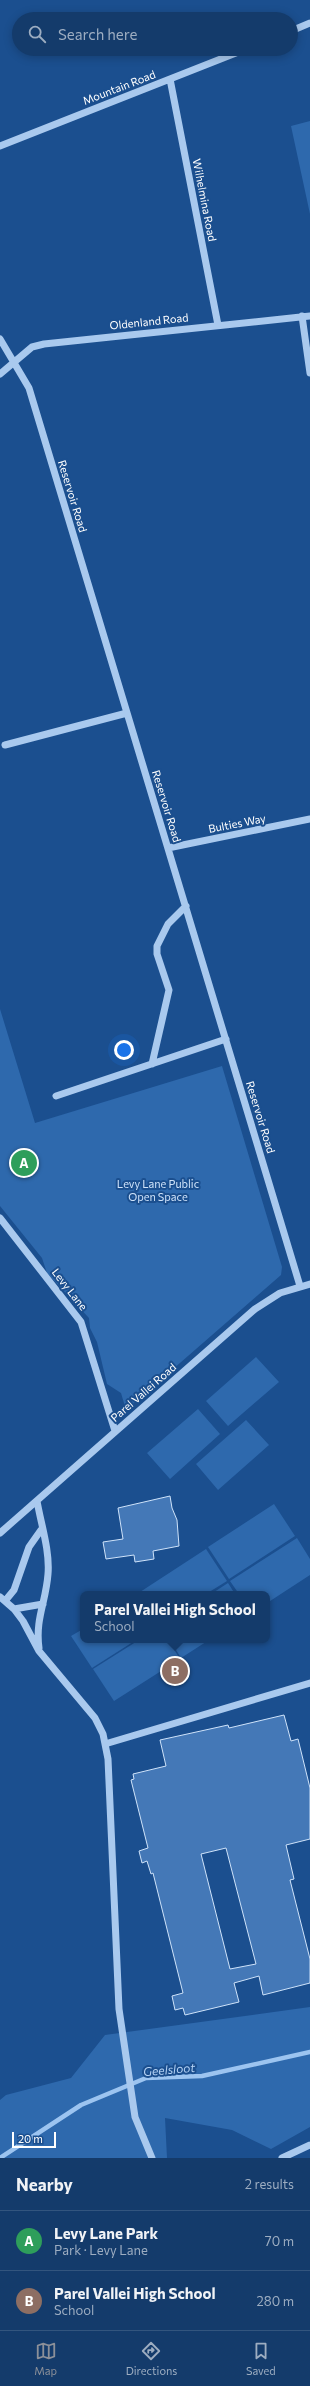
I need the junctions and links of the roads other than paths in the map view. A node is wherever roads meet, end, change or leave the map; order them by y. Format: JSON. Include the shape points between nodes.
{"nodes":[{"id":1,"x":310,"y":23,"type":"edge"},
{"id":2,"x":298,"y":28,"type":"edge"},
{"id":3,"x":228,"y":56,"type":"edge"},
{"id":4,"x":170,"y":79,"type":"junction"},
{"id":5,"x":0,"y":146,"type":"edge"},
{"id":6,"x":306,"y":316,"type":"edge"},
{"id":7,"x":218,"y":325,"type":"junction"},
{"id":8,"x":0,"y":339,"type":"edge"},
{"id":9,"x":14,"y":363,"type":"junction"},
{"id":10,"x":310,"y":373,"type":"edge"},
{"id":11,"x":0,"y":374,"type":"edge"},
{"id":12,"x":127,"y":713,"type":"junction"},
{"id":13,"x":5,"y":745,"type":"dead end"},
{"id":14,"x":310,"y":819,"type":"edge"},
{"id":15,"x":168,"y":848,"type":"junction"},
{"id":16,"x":186,"y":906,"type":"junction"},
{"id":17,"x":226,"y":1039,"type":"junction"},
{"id":18,"x":152,"y":1064,"type":"junction"},
{"id":19,"x":56,"y":1096,"type":"dead end"},
{"id":20,"x":0,"y":1218,"type":"edge"},
{"id":21,"x":310,"y":1284,"type":"edge"},
{"id":22,"x":300,"y":1286,"type":"junction"},
{"id":23,"x":115,"y":1431,"type":"junction"},
{"id":24,"x":37,"y":1501,"type":"junction"},
{"id":25,"x":42,"y":1530,"type":"junction"},
{"id":26,"x":0,"y":1533,"type":"edge"},
{"id":27,"x":2,"y":1599,"type":"edge"},
{"id":28,"x":43,"y":1604,"type":"junction"},
{"id":29,"x":14,"y":1609,"type":"junction"},
{"id":30,"x":39,"y":1651,"type":"junction"},
{"id":31,"x":310,"y":1683,"type":"edge"},
{"id":32,"x":105,"y":1744,"type":"junction"},
{"id":33,"x":310,"y":2144,"type":"edge"},
{"id":34,"x":152,"y":2158,"type":"edge"},
{"id":35,"x":282,"y":2158,"type":"edge"}],
"edges":[{"from":1,"to":2,"type":"street"},
{"from":3,"to":4,"type":"street","name":"Mountain Road"},
{"from":4,"to":5,"type":"street","name":"Mountain Road"},
{"from":4,"to":7,"type":"street","name":"Wilhelmina Road"},
{"from":6,"to":7,"type":"street","name":"Oldenland Road"},
{"from":6,"to":10,"type":"street"},
{"from":7,"to":9,"type":"street","name":"Oldenland Road","via":[[44,344],[32,347]]},
{"from":8,"to":9,"type":"street","name":"Reservoir Road"},
{"from":9,"to":11,"type":"street","name":"Oldenland Road"},
{"from":9,"to":12,"type":"street","name":"Reservoir Road","via":[[29,388]]},
{"from":12,"to":13,"type":"street"},
{"from":12,"to":15,"type":"street","name":"Reservoir Road"},
{"from":14,"to":15,"type":"street","name":"Bulties Way"},
{"from":15,"to":16,"type":"street","name":"Reservoir Road"},
{"from":16,"to":17,"type":"street","name":"Reservoir Road"},
{"from":16,"to":18,"type":"street","via":[[168,924],[157,946],[157,954],[170,990]]},
{"from":17,"to":18,"type":"street"},
{"from":17,"to":22,"type":"street","name":"Reservoir Road"},
{"from":18,"to":19,"type":"street"},
{"from":20,"to":23,"type":"street","name":"Levy Lane","via":[[81,1322]]},
{"from":21,"to":22,"type":"street","name":"Parel Vallei Road"},
{"from":22,"to":23,"type":"street","name":"Parel Vallei Road","via":[[280,1293],[255,1309]]},
{"from":23,"to":24,"type":"street","name":"Parel Vallei Road"},
{"from":24,"to":25,"type":"street"},
{"from":24,"to":26,"type":"street","name":"Parel Vallei Road"},
{"from":25,"to":27,"type":"street","via":[[29,1547],[14,1590]]},
{"from":25,"to":28,"type":"street","via":[[49,1563]]},
{"from":27,"to":29,"type":"street"},
{"from":28,"to":29,"type":"street"},
{"from":28,"to":30,"type":"street","via":[[37,1627]]},
{"from":29,"to":30,"type":"street"},
{"from":30,"to":32,"type":"street","via":[[95,1718]]},
{"from":31,"to":32,"type":"street"},
{"from":32,"to":34,"type":"street","via":[[108,1759],[119,2009],[135,2117]]},
{"from":33,"to":35,"type":"street"}]}
